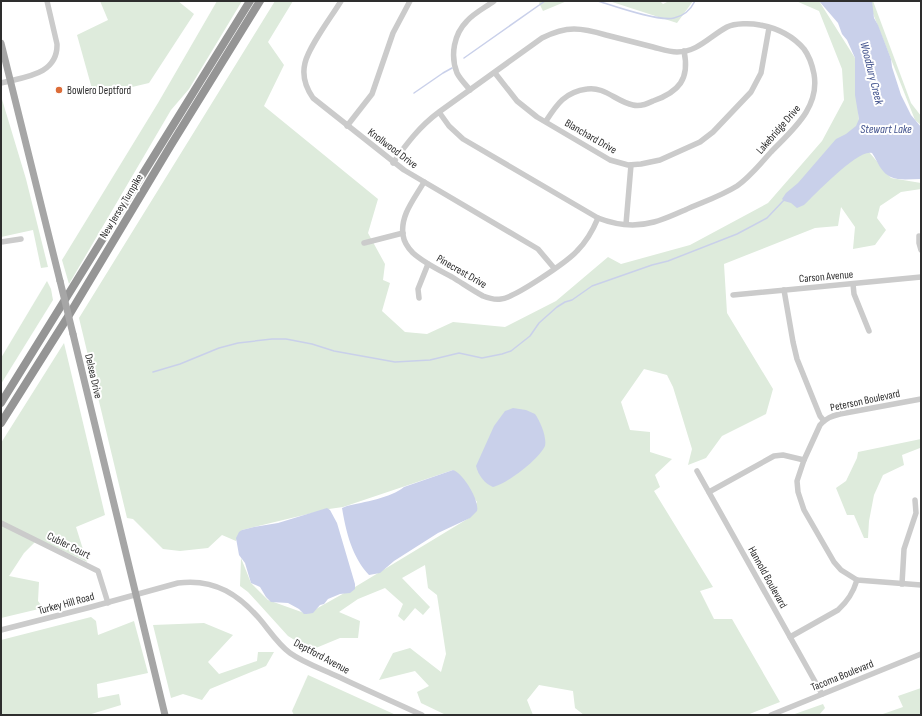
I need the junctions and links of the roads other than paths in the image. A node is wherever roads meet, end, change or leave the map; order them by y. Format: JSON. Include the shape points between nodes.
{"nodes":[{"id":1,"x":47,"y":1,"type":"edge"},
{"id":2,"x":250,"y":1,"type":"edge"},
{"id":3,"x":260,"y":1,"type":"edge"},
{"id":4,"x":341,"y":1,"type":"edge"},
{"id":5,"x":410,"y":1,"type":"edge"},
{"id":6,"x":494,"y":1,"type":"edge"},
{"id":7,"x":769,"y":28,"type":"junction"},
{"id":8,"x":1,"y":43,"type":"edge"},
{"id":9,"x":684,"y":51,"type":"junction"},
{"id":10,"x":495,"y":73,"type":"junction"},
{"id":11,"x":10,"y":80,"type":"junction"},
{"id":12,"x":1,"y":82,"type":"edge"},
{"id":13,"x":470,"y":90,"type":"junction"},
{"id":14,"x":439,"y":112,"type":"junction"},
{"id":15,"x":546,"y":121,"type":"junction"},
{"id":16,"x":348,"y":126,"type":"junction"},
{"id":17,"x":394,"y":163,"type":"junction"},
{"id":18,"x":630,"y":165,"type":"junction"},
{"id":19,"x":424,"y":182,"type":"junction"},
{"id":20,"x":598,"y":218,"type":"junction"},
{"id":21,"x":626,"y":224,"type":"junction"},
{"id":22,"x":403,"y":233,"type":"junction"},
{"id":23,"x":919,"y":236,"type":"dead end"},
{"id":24,"x":21,"y":239,"type":"dead end"},
{"id":25,"x":1,"y":242,"type":"edge"},
{"id":26,"x":364,"y":243,"type":"dead end"},
{"id":27,"x":921,"y":250,"type":"edge"},
{"id":28,"x":428,"y":264,"type":"junction"},
{"id":29,"x":554,"y":268,"type":"junction"},
{"id":30,"x":921,"y":277,"type":"edge"},
{"id":31,"x":853,"y":284,"type":"junction"},
{"id":32,"x":784,"y":290,"type":"junction"},
{"id":33,"x":733,"y":295,"type":"dead end"},
{"id":34,"x":419,"y":298,"type":"dead end"},
{"id":35,"x":869,"y":331,"type":"dead end"},
{"id":36,"x":921,"y":399,"type":"edge"},
{"id":37,"x":1,"y":403,"type":"edge"},
{"id":38,"x":824,"y":421,"type":"junction"},
{"id":39,"x":1,"y":424,"type":"edge"},
{"id":40,"x":804,"y":460,"type":"junction"},
{"id":41,"x":697,"y":471,"type":"dead end"},
{"id":42,"x":709,"y":492,"type":"junction"},
{"id":43,"x":915,"y":500,"type":"dead end"},
{"id":44,"x":1,"y":524,"type":"edge"},
{"id":45,"x":857,"y":580,"type":"junction"},
{"id":46,"x":902,"y":584,"type":"junction"},
{"id":47,"x":921,"y":585,"type":"edge"},
{"id":48,"x":136,"y":595,"type":"junction"},
{"id":49,"x":108,"y":602,"type":"junction"},
{"id":50,"x":1,"y":630,"type":"edge"},
{"id":51,"x":790,"y":637,"type":"junction"},
{"id":52,"x":921,"y":654,"type":"edge"},
{"id":53,"x":822,"y":694,"type":"junction"},
{"id":54,"x":165,"y":715,"type":"edge"},
{"id":55,"x":422,"y":715,"type":"edge"},
{"id":56,"x":771,"y":715,"type":"edge"}],
"edges":[{"from":1,"to":11,"type":"street","via":[[58,50],[54,61],[42,72]]},
{"from":2,"to":37,"type":"highway","name":"New Jersey Turnpike"},
{"from":3,"to":39,"type":"highway","name":"New Jersey Turnpike"},
{"from":4,"to":16,"type":"street","name":"Knollwood Drive","via":[[307,56],[304,72],[308,91],[313,98]]},
{"from":5,"to":16,"type":"street","via":[[393,33],[372,94]]},
{"from":6,"to":13,"type":"street","via":[[467,20],[460,29],[454,45],[454,62]]},
{"from":7,"to":9,"type":"street","name":"Lakebridge Drive","via":[[747,24],[729,26],[697,48]]},
{"from":7,"to":18,"type":"street","name":"Blanchard Drive","via":[[761,73],[756,85],[713,132],[700,142],[660,160]]},
{"from":7,"to":21,"type":"street","name":"Lakebridge Drive","via":[[790,36],[812,62],[815,92],[801,120],[745,180],[729,190],[655,222]]},
{"from":8,"to":11,"type":"main road","name":"Delsea Drive"},
{"from":9,"to":10,"type":"street","name":"Lakebridge Drive","via":[[673,52],[587,30],[567,29],[542,38]]},
{"from":9,"to":15,"type":"street","via":[[686,73],[682,83],[667,96],[634,106],[606,92],[588,89],[561,99]]},
{"from":10,"to":13,"type":"street","name":"Lakebridge Drive"},
{"from":10,"to":15,"type":"street","name":"Blanchard Drive","via":[[517,102]]},
{"from":11,"to":12,"type":"street"},
{"from":11,"to":48,"type":"main road","name":"Delsea Drive","bridge":true},
{"from":13,"to":14,"type":"street","name":"Lakebridge Drive"},
{"from":14,"to":17,"type":"street","name":"Lakebridge Drive","via":[[420,128]]},
{"from":14,"to":20,"type":"street","name":"Lakebridge Drive","via":[[463,139]]},
{"from":15,"to":18,"type":"street","name":"Blanchard Drive","via":[[610,160]]},
{"from":16,"to":17,"type":"street","name":"Knollwood Drive"},
{"from":17,"to":19,"type":"street","name":"Knollwood Drive"},
{"from":18,"to":21,"type":"street"},
{"from":19,"to":22,"type":"street","via":[[406,213]]},
{"from":19,"to":29,"type":"street","name":"Knollwood Drive","via":[[538,249]]},
{"from":20,"to":21,"type":"street","name":"Lakebridge Drive","via":[[611,223]]},
{"from":20,"to":29,"type":"street","name":"Pinecrest Drive","via":[[592,232],[577,251]]},
{"from":22,"to":26,"type":"street"},
{"from":22,"to":28,"type":"street","name":"Pinecrest Drive","via":[[408,247]]},
{"from":23,"to":27,"type":"street"},
{"from":24,"to":25,"type":"street"},
{"from":28,"to":29,"type":"street","name":"Pinecrest Drive","via":[[483,296],[494,299],[516,294]]},
{"from":28,"to":34,"type":"street","via":[[418,289]]},
{"from":30,"to":31,"type":"street","name":"Carson Avenue"},
{"from":31,"to":32,"type":"street","name":"Carson Avenue"},
{"from":31,"to":35,"type":"street","via":[[854,294]]},
{"from":32,"to":33,"type":"street","name":"Carson Avenue"},
{"from":32,"to":38,"type":"street","via":[[797,359]]},
{"from":36,"to":38,"type":"street","name":"Peterson Boulevard","via":[[840,414]]},
{"from":38,"to":40,"type":"street","name":"Peterson Boulevard"},
{"from":40,"to":42,"type":"street","via":[[783,455],[774,456]]},
{"from":40,"to":45,"type":"street","name":"Peterson Boulevard","via":[[798,481],[798,492],[804,510],[834,562]]},
{"from":41,"to":42,"type":"street","name":"Hannold Boulevard"},
{"from":42,"to":51,"type":"street","name":"Hannold Boulevard"},
{"from":43,"to":46,"type":"street","via":[[916,513],[905,541]]},
{"from":44,"to":49,"type":"street","name":"Cubler Court","via":[[98,571]]},
{"from":45,"to":46,"type":"street","name":"Peterson Boulevard"},
{"from":45,"to":51,"type":"street","via":[[852,594],[844,605]]},
{"from":46,"to":47,"type":"street","name":"Peterson Boulevard"},
{"from":48,"to":49,"type":"street","name":"Turkey Hill Road"},
{"from":48,"to":54,"type":"main road","name":"Delsea Drive"},
{"from":48,"to":55,"type":"street","name":"Deptford Avenue","via":[[178,583],[211,584],[219,587],[238,597],[251,609],[289,652]]},
{"from":49,"to":50,"type":"street","name":"Turkey Hill Road"},
{"from":51,"to":53,"type":"street","name":"Hannold Boulevard"},
{"from":52,"to":53,"type":"street","name":"Tacoma Boulevard"},
{"from":53,"to":56,"type":"street","name":"Tacoma Boulevard"}]}
